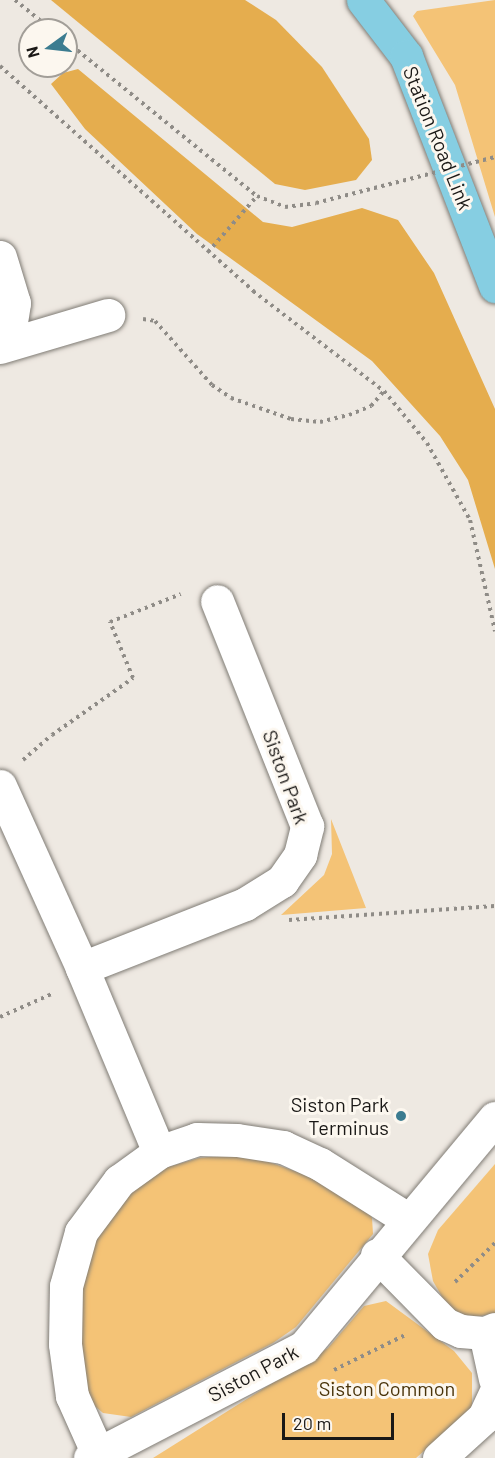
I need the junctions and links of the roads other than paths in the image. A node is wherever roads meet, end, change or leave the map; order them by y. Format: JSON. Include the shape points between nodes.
{"nodes":[{"id":1,"x":363,"y":0,"type":"edge"},
{"id":2,"x":0,"y":257,"type":"edge"},
{"id":3,"x":495,"y":286,"type":"edge"},
{"id":4,"x":108,"y":315,"type":"road end"},
{"id":5,"x":0,"y":343,"type":"edge"},
{"id":6,"x":0,"y":347,"type":"edge"},
{"id":7,"x":217,"y":601,"type":"road end"},
{"id":8,"x":9,"y":776,"type":"edge"},
{"id":9,"x":84,"y":973,"type":"junction"},
{"id":10,"x":495,"y":1118,"type":"edge"},
{"id":11,"x":159,"y":1152,"type":"junction"},
{"id":12,"x":409,"y":1220,"type":"junction"},
{"id":13,"x":377,"y":1255,"type":"junction"},
{"id":14,"x":490,"y":1331,"type":"edge"},
{"id":15,"x":495,"y":1379,"type":"edge"},
{"id":16,"x":495,"y":1393,"type":"edge"},
{"id":17,"x":94,"y":1456,"type":"edge"},
{"id":18,"x":439,"y":1458,"type":"edge"}],
"edges":[{"from":1,"to":3,"type":"main road","name":"Station Road Link","via":[[406,56]]},
{"from":2,"to":5,"type":"street","via":[[14,303],[9,336]]},
{"from":4,"to":6,"type":"street"},
{"from":7,"to":9,"type":"street","name":"Siston Park","via":[[307,826],[300,855],[282,881],[245,904]]},
{"from":8,"to":9,"type":"street"},
{"from":9,"to":11,"type":"street"},
{"from":10,"to":12,"type":"street","name":"Siston Park"},
{"from":11,"to":12,"type":"street","name":"Siston Park","via":[[197,1138],[283,1147],[320,1164]]},
{"from":11,"to":17,"type":"street","name":"Siston Park","via":[[119,1181],[81,1232],[66,1286],[65,1344],[72,1396]]},
{"from":12,"to":13,"type":"street","name":"Siston Park"},
{"from":13,"to":14,"type":"street","via":[[446,1324],[461,1331]]},
{"from":13,"to":17,"type":"street","name":"Siston Park","via":[[304,1347]]},
{"from":14,"to":15,"type":"street"},
{"from":16,"to":18,"type":"street","via":[[484,1417]]}]}
